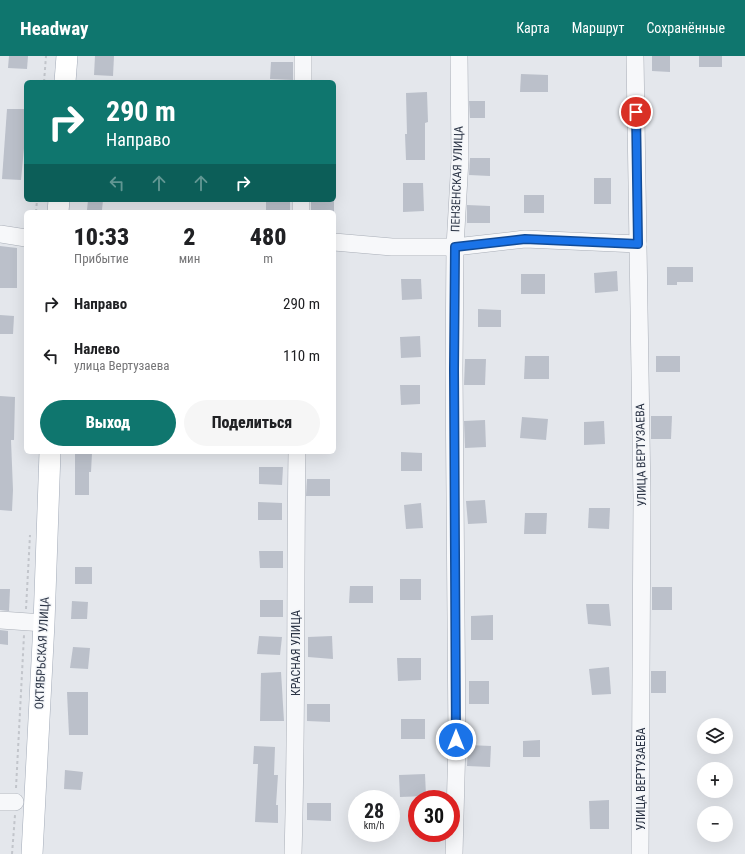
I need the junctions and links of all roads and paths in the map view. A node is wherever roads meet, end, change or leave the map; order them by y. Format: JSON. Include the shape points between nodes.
{"nodes":[{"id":1,"x":46,"y":56,"type":"edge"},
{"id":2,"x":67,"y":56,"type":"edge"},
{"id":3,"x":303,"y":56,"type":"edge"},
{"id":4,"x":459,"y":56,"type":"edge"},
{"id":5,"x":635,"y":56,"type":"edge"},
{"id":6,"x":44,"y":80,"type":"edge"},
{"id":7,"x":66,"y":80,"type":"edge"},
{"id":8,"x":303,"y":80,"type":"edge"},
{"id":9,"x":0,"y":234,"type":"edge"},
{"id":10,"x":24,"y":238,"type":"edge"},
{"id":11,"x":336,"y":242,"type":"edge"},
{"id":12,"x":638,"y":244,"type":"junction"},
{"id":13,"x":455,"y":247,"type":"junction"},
{"id":14,"x":50,"y":454,"type":"edge"},
{"id":15,"x":297,"y":454,"type":"edge"},
{"id":16,"x":30,"y":530,"type":"dead end"},
{"id":17,"x":0,"y":620,"type":"edge"},
{"id":18,"x":34,"y":623,"type":"junction"},
{"id":19,"x":7,"y":802,"type":"edge"},
{"id":20,"x":12,"y":854,"type":"edge"},
{"id":21,"x":32,"y":854,"type":"edge"},
{"id":22,"x":293,"y":854,"type":"edge"},
{"id":23,"x":454,"y":854,"type":"edge"},
{"id":24,"x":640,"y":854,"type":"edge"}],
"edges":[{"from":1,"to":6,"type":"path"},
{"from":2,"to":7,"type":"main road"},
{"from":3,"to":8,"type":"street"},
{"from":4,"to":13,"type":"street","name":"ПЕНЗЕНСКАЯ УЛИЦА","via":[[460,159]]},
{"from":5,"to":12,"type":"street","name":"УЛИЦА ВЕРТУЗАЕВА"},
{"from":9,"to":10,"type":"street"},
{"from":11,"to":13,"type":"street","via":[[392,247]]},
{"from":12,"to":13,"type":"street","via":[[525,239]]},
{"from":12,"to":24,"type":"street","name":"УЛИЦА ВЕРТУЗАЕВА","via":[[642,498]]},
{"from":13,"to":23,"type":"street","name":"ПЕНЗЕНСКАЯ УЛИЦА"},
{"from":14,"to":18,"type":"main road","name":"ОКТЯБРЬСКАЯ УЛИЦА"},
{"from":15,"to":22,"type":"street","name":"КРАСНАЯ УЛИЦА"},
{"from":16,"to":18,"type":"path"},
{"from":17,"to":18,"type":"street"},
{"from":18,"to":19,"type":"path"},
{"from":18,"to":21,"type":"main road","name":"ОКТЯБРЬСКАЯ УЛИЦА"},
{"from":19,"to":20,"type":"path"}]}
